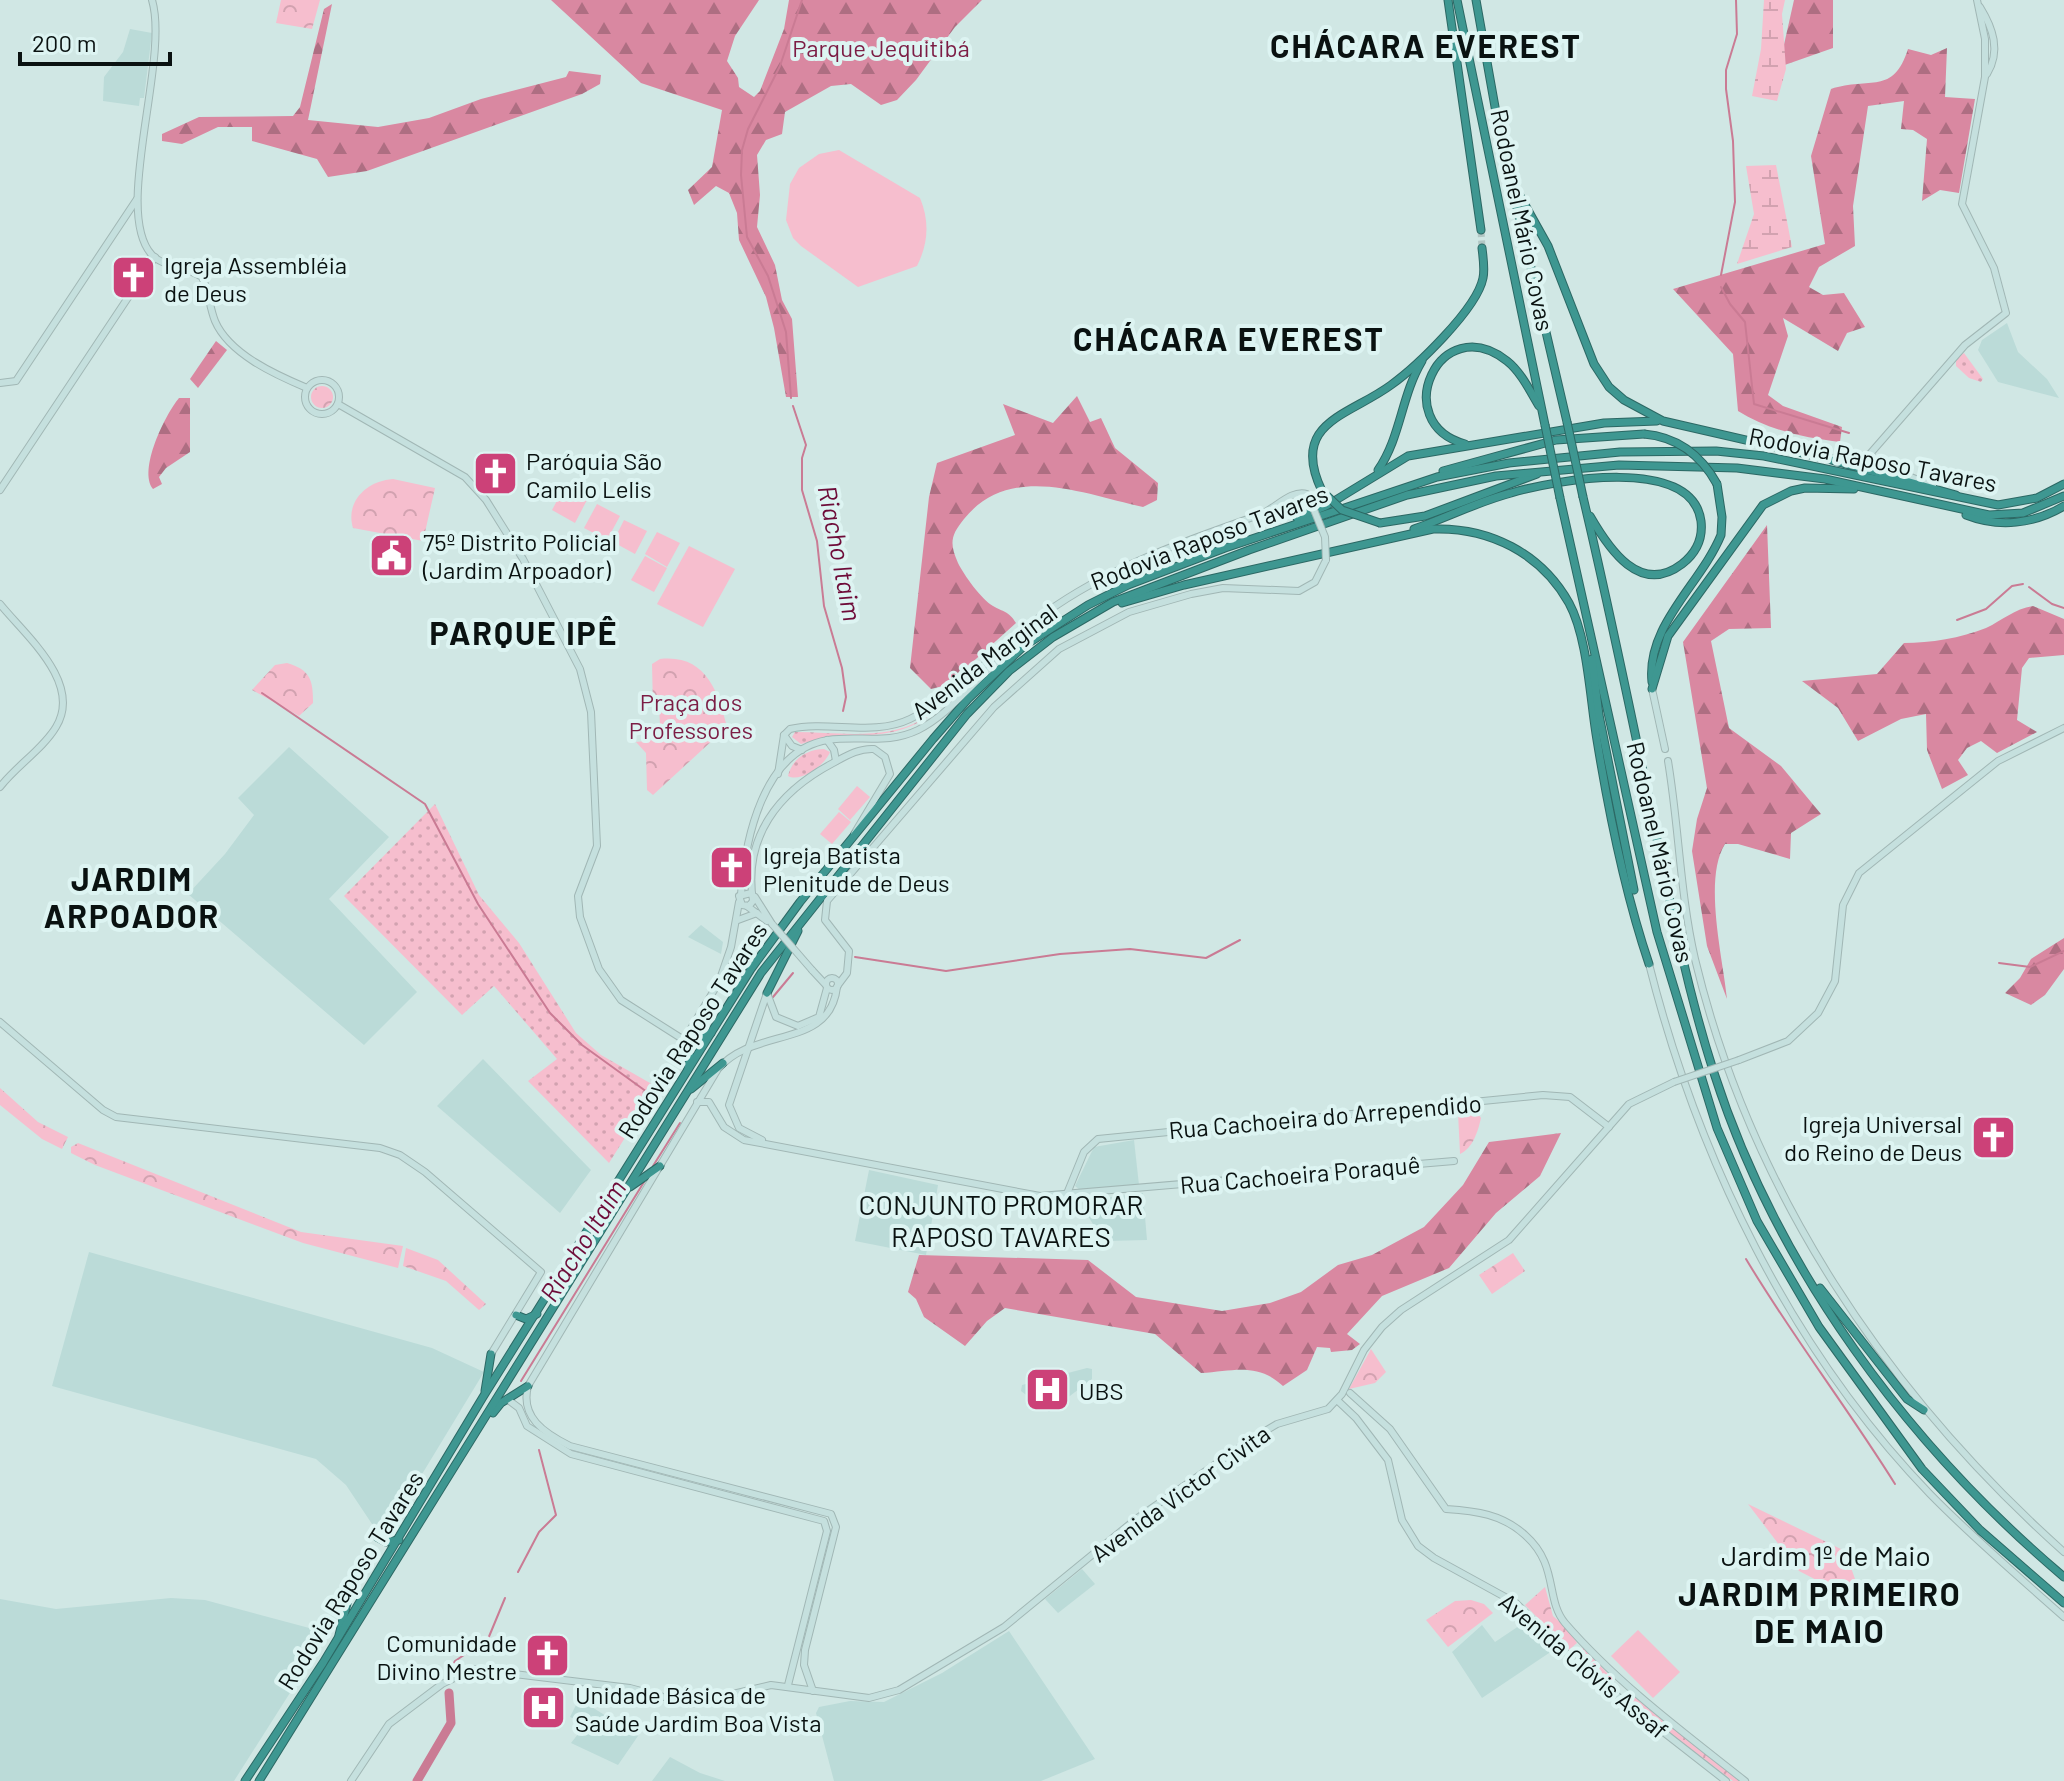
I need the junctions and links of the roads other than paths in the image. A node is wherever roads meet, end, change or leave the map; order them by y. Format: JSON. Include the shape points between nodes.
{"nodes":[{"id":1,"x":152,"y":0,"type":"edge"},
{"id":2,"x":1448,"y":0,"type":"edge"},
{"id":3,"x":1457,"y":0,"type":"edge"},
{"id":4,"x":1474,"y":0,"type":"edge"},
{"id":5,"x":1978,"y":2,"type":"edge"},
{"id":6,"x":1510,"y":178,"type":"junction"},
{"id":7,"x":140,"y":196,"type":"junction"},
{"id":8,"x":1481,"y":230,"type":"tunnel mouth"},
{"id":9,"x":1482,"y":248,"type":"tunnel mouth"},
{"id":10,"x":155,"y":257,"type":"junction"},
{"id":11,"x":1426,"y":353,"type":"junction"},
{"id":12,"x":0,"y":383,"type":"edge"},
{"id":13,"x":307,"y":388,"type":"junction"},
{"id":14,"x":338,"y":404,"type":"junction"},
{"id":15,"x":1542,"y":411,"type":"junction"},
{"id":16,"x":1663,"y":421,"type":"junction"},
{"id":17,"x":1471,"y":445,"type":"junction"},
{"id":18,"x":1869,"y":455,"type":"junction"},
{"id":19,"x":1824,"y":458,"type":"junction"},
{"id":20,"x":1557,"y":469,"type":"junction"},
{"id":21,"x":1377,"y":472,"type":"junction"},
{"id":22,"x":1414,"y":482,"type":"junction"},
{"id":23,"x":2064,"y":484,"type":"edge"},
{"id":24,"x":0,"y":490,"type":"edge"},
{"id":25,"x":1876,"y":491,"type":"junction"},
{"id":26,"x":1948,"y":492,"type":"junction"},
{"id":27,"x":2064,"y":496,"type":"edge"},
{"id":28,"x":1981,"y":504,"type":"junction"},
{"id":29,"x":2064,"y":506,"type":"edge"},
{"id":30,"x":1585,"y":508,"type":"junction"},
{"id":31,"x":1953,"y":510,"type":"junction"},
{"id":32,"x":1381,"y":539,"type":"junction"},
{"id":33,"x":1244,"y":542,"type":"junction"},
{"id":34,"x":1326,"y":560,"type":"joint"},
{"id":35,"x":0,"y":604,"type":"edge"},
{"id":36,"x":1093,"y":613,"type":"junction"},
{"id":37,"x":1024,"y":646,"type":"junction"},
{"id":38,"x":1593,"y":649,"type":"junction"},
{"id":39,"x":1652,"y":689,"type":"junction"},
{"id":40,"x":2064,"y":728,"type":"edge"},
{"id":41,"x":784,"y":735,"type":"junction"},
{"id":42,"x":826,"y":740,"type":"junction"},
{"id":43,"x":1665,"y":749,"type":"dead end"},
{"id":44,"x":802,"y":750,"type":"junction"},
{"id":45,"x":836,"y":761,"type":"junction"},
{"id":46,"x":1668,"y":761,"type":"dead end"},
{"id":47,"x":778,"y":774,"type":"junction"},
{"id":48,"x":788,"y":785,"type":"junction"},
{"id":49,"x":0,"y":787,"type":"edge"},
{"id":50,"x":853,"y":838,"type":"junction"},
{"id":51,"x":751,"y":878,"type":"junction"},
{"id":52,"x":752,"y":894,"type":"junction"},
{"id":53,"x":758,"y":901,"type":"junction"},
{"id":54,"x":743,"y":902,"type":"junction"},
{"id":55,"x":812,"y":908,"type":"junction"},
{"id":56,"x":758,"y":913,"type":"junction"},
{"id":57,"x":737,"y":921,"type":"junction"},
{"id":58,"x":772,"y":925,"type":"junction"},
{"id":59,"x":849,"y":963,"type":"junction"},
{"id":60,"x":1649,"y":964,"type":"junction"},
{"id":61,"x":828,"y":982,"type":"junction"},
{"id":62,"x":837,"y":986,"type":"junction"},
{"id":63,"x":767,"y":993,"type":"junction"},
{"id":64,"x":0,"y":1022,"type":"edge"},
{"id":65,"x":714,"y":1030,"type":"junction"},
{"id":66,"x":684,"y":1040,"type":"junction"},
{"id":67,"x":748,"y":1045,"type":"junction"},
{"id":68,"x":744,"y":1058,"type":"junction"},
{"id":69,"x":725,"y":1062,"type":"junction"},
{"id":70,"x":687,"y":1075,"type":"junction"},
{"id":71,"x":689,"y":1090,"type":"junction"},
{"id":72,"x":697,"y":1102,"type":"junction"},
{"id":73,"x":1609,"y":1127,"type":"junction"},
{"id":74,"x":769,"y":1143,"type":"junction"},
{"id":75,"x":1454,"y":1161,"type":"dead end"},
{"id":76,"x":656,"y":1168,"type":"junction"},
{"id":77,"x":625,"y":1191,"type":"junction"},
{"id":78,"x":1066,"y":1196,"type":"junction"},
{"id":79,"x":1811,"y":1280,"type":"junction"},
{"id":80,"x":539,"y":1313,"type":"junction"},
{"id":81,"x":516,"y":1315,"type":"junction"},
{"id":82,"x":491,"y":1354,"type":"joint"},
{"id":83,"x":528,"y":1386,"type":"junction"},
{"id":84,"x":1350,"y":1393,"type":"dead end"},
{"id":85,"x":483,"y":1397,"type":"junction"},
{"id":86,"x":507,"y":1399,"type":"junction"},
{"id":87,"x":1337,"y":1400,"type":"junction"},
{"id":88,"x":1924,"y":1410,"type":"junction"},
{"id":89,"x":525,"y":1417,"type":"junction"},
{"id":90,"x":478,"y":1428,"type":"junction"},
{"id":91,"x":714,"y":1486,"type":"junction"},
{"id":92,"x":377,"y":1537,"type":"dead end"},
{"id":93,"x":399,"y":1540,"type":"junction"},
{"id":94,"x":2064,"y":1552,"type":"edge"},
{"id":95,"x":2064,"y":1577,"type":"edge"},
{"id":96,"x":353,"y":1580,"type":"dead end"},
{"id":97,"x":2064,"y":1603,"type":"edge"},
{"id":98,"x":2064,"y":1617,"type":"edge"},
{"id":99,"x":339,"y":1635,"type":"junction"},
{"id":100,"x":791,"y":1670,"type":"junction"},
{"id":101,"x":805,"y":1670,"type":"junction"},
{"id":102,"x":788,"y":1685,"type":"junction"},
{"id":103,"x":813,"y":1691,"type":"junction"},
{"id":104,"x":245,"y":1779,"type":"edge"},
{"id":105,"x":259,"y":1781,"type":"edge"},
{"id":106,"x":351,"y":1781,"type":"edge"},
{"id":107,"x":1726,"y":1781,"type":"edge"},
{"id":108,"x":1745,"y":1781,"type":"edge"}],
"edges":[{"from":1,"to":7,"type":"main road","via":[[157,37]]},
{"from":2,"to":8,"type":"highway"},
{"from":3,"to":15,"type":"highway","name":"Rodoanel Mário Covas"},
{"from":4,"to":6,"type":"highway","name":"Rodoanel Mário Covas"},
{"from":5,"to":18,"type":"main road","via":[[1995,46],[1962,204],[1994,268],[2006,313],[1965,345]]},
{"from":6,"to":16,"type":"highway","via":[[1548,246],[1602,378],[1624,400]]},
{"from":6,"to":30,"type":"highway","name":"Rodoanel Mário Covas","bridge":true},
{"from":7,"to":10,"type":"main road","via":[[142,235]]},
{"from":7,"to":12,"type":"main road","via":[[16,381]]},
{"from":9,"to":11,"type":"highway","via":[[1481,286]]},
{"from":10,"to":13,"type":"main road","via":[[202,277],[215,322],[225,336],[256,361]]},
{"from":10,"to":24,"type":"main road"},
{"from":11,"to":20,"type":"highway","bridge":true,"via":[[1393,384],[1336,415],[1323,428],[1312,457],[1313,473],[1322,491],[1342,510],[1380,523],[1425,516]]},
{"from":11,"to":21,"type":"highway","via":[[1402,403],[1391,452]]},
{"from":13,"to":14,"type":"main road","via":[[329,381],[338,390]]},
{"from":13,"to":14,"type":"main road","via":[[305,403],[312,412],[329,413]]},
{"from":14,"to":66,"type":"main road","via":[[465,477],[523,559],[580,669],[591,712],[597,846],[578,896],[580,917],[597,964],[621,1000]]},
{"from":15,"to":17,"type":"highway","via":[[1509,363],[1482,348],[1454,351],[1436,364],[1426,401],[1444,433]]},
{"from":15,"to":38,"type":"highway","name":"Rodoanel Mário Covas","bridge":true},
{"from":16,"to":17,"type":"highway","via":[[1604,423]]},
{"from":16,"to":19,"type":"highway"},
{"from":17,"to":21,"type":"highway","via":[[1408,456]]},
{"from":18,"to":19,"type":"main road"},
{"from":18,"to":26,"type":"main road"},
{"from":19,"to":26,"type":"highway"},
{"from":20,"to":25,"type":"highway","name":"Rodovia Raposo Tavares","via":[[1694,465],[1786,474]]},
{"from":20,"to":36,"type":"highway","name":"Rodovia Raposo Tavares","via":[[1407,495],[1150,586]]},
{"from":21,"to":33,"type":"highway","via":[[1326,506]]},
{"from":22,"to":28,"type":"highway","name":"Rodovia Raposo Tavares","via":[[1509,463],[1592,454],[1716,451],[1790,461]]},
{"from":22,"to":33,"type":"highway","name":"Rodovia Raposo Tavares"},
{"from":22,"to":39,"type":"highway","bridge":true,"via":[[1556,440],[1644,434],[1683,445],[1698,456],[1717,484],[1721,535],[1660,635],[1652,654]]},
{"from":23,"to":28,"type":"highway","name":"Rodovia Raposo Tavares","via":[[2018,504]]},
{"from":25,"to":31,"type":"highway","name":"Rodovia Raposo Tavares"},
{"from":25,"to":39,"type":"highway","via":[[1805,488],[1763,505],[1668,636]]},
{"from":26,"to":28,"type":"highway"},
{"from":27,"to":31,"type":"highway","name":"Rodovia Raposo Tavares","via":[[2006,516]]},
{"from":29,"to":31,"type":"highway","via":[[2017,524],[1975,519]]},
{"from":30,"to":32,"type":"highway","via":[[1608,547],[1640,572],[1654,575],[1679,566],[1700,539],[1701,521],[1690,496],[1661,480],[1638,478],[1532,487]]},
{"from":30,"to":79,"type":"highway","name":"Rodoanel Mário Covas","via":[[1700,1026],[1756,1178]]},
{"from":32,"to":36,"type":"highway","via":[[1184,585]]},
{"from":32,"to":60,"type":"highway","via":[[1433,529],[1487,535],[1532,560],[1567,599],[1577,621],[1602,766]]},
{"from":33,"to":37,"type":"highway","name":"Rodovia Raposo Tavares","via":[[1128,585]]},
{"from":34,"to":41,"type":"main road","name":"Avenida Marginal","bridge":true,"via":[[1325,537],[1309,497],[1297,493],[1265,512],[1099,579],[1013,637],[909,719],[883,727],[794,728]]},
{"from":34,"to":59,"type":"main road","name":"Rodovia Raposo Tavares","via":[[1315,582],[1299,591],[1223,588],[1152,604],[1082,634],[1039,664],[984,718],[827,901],[825,920],[846,944]]},
{"from":35,"to":49,"type":"main road","via":[[60,683],[60,718],[52,732]]},
{"from":36,"to":55,"type":"highway","name":"Rodovia Raposo Tavares","via":[[1032,653],[986,694]]},
{"from":37,"to":42,"type":"main road","name":"Avenida Marginal","via":[[999,659],[913,733],[874,742]]},
{"from":37,"to":50,"type":"highway","name":"Rodovia Raposo Tavares","via":[[955,714]]},
{"from":38,"to":60,"type":"highway","via":[[1599,715]]},
{"from":38,"to":97,"type":"highway","name":"Rodoanel Mário Covas","via":[[1657,932],[1717,1128],[1757,1221],[1781,1267],[1874,1408],[1922,1469]]},
{"from":39,"to":43,"type":"main road"},
{"from":40,"to":73,"type":"main road","bridge":true,"via":[[1998,761],[1859,873],[1843,905],[1835,981],[1818,1013],[1788,1041],[1637,1097]]},
{"from":41,"to":44,"type":"main road"},
{"from":41,"to":47,"type":"main road","name":"Avenida Marginal"},
{"from":42,"to":44,"type":"main road","name":"Avenida Marginal"},
{"from":42,"to":45,"type":"main road"},
{"from":44,"to":47,"type":"main road","name":"Avenida Marginal"},
{"from":45,"to":48,"type":"main road"},
{"from":45,"to":50,"type":"main road","via":[[874,749],[890,768],[887,783],[858,822]]},
{"from":46,"to":88,"type":"main road","via":[[1696,961],[1744,1113],[1828,1274]]},
{"from":47,"to":48,"type":"main road"},
{"from":47,"to":54,"type":"main road","name":"Avenida Marginal","via":[[756,814]]},
{"from":48,"to":51,"type":"main road","via":[[764,826]]},
{"from":50,"to":65,"type":"highway","name":"Rodovia Raposo Tavares","via":[[764,951]]},
{"from":51,"to":52,"type":"main road"},
{"from":51,"to":53,"type":"main road"},
{"from":52,"to":53,"type":"main road"},
{"from":52,"to":54,"type":"main road"},
{"from":52,"to":54,"type":"main road","via":[[753,903]]},
{"from":53,"to":58,"type":"main road"},
{"from":54,"to":56,"type":"main road"},
{"from":54,"to":57,"type":"main road"},
{"from":55,"to":63,"type":"highway"},
{"from":55,"to":71,"type":"highway","name":"Rodovia Raposo Tavares","via":[[761,973]]},
{"from":56,"to":57,"type":"main road"},
{"from":56,"to":58,"type":"main road"},
{"from":57,"to":66,"type":"main road","via":[[719,982]]},
{"from":58,"to":61,"type":"main road","bridge":true},
{"from":59,"to":61,"type":"main road"},
{"from":59,"to":62,"type":"main road","name":"Rodovia Raposo Tavares"},
{"from":60,"to":98,"type":"main road","via":[[1696,1115],[1750,1236],[1828,1366],[1929,1493]]},
{"from":61,"to":62,"type":"main road"},
{"from":61,"to":63,"type":"main road","via":[[821,1013],[802,1026],[776,1017]]},
{"from":62,"to":67,"type":"main road","name":"Rodovia Raposo Tavares","via":[[818,1025]]},
{"from":63,"to":67,"type":"main road","name":"Rua Cachoeira Poraquê"},
{"from":64,"to":81,"type":"main road","via":[[116,1117],[358,1144],[400,1155],[541,1272]]},
{"from":65,"to":66,"type":"highway","via":[[699,1040]]},
{"from":65,"to":70,"type":"highway","name":"Rodovia Raposo Tavares"},
{"from":66,"to":70,"type":"highway","via":[[690,1056]]},
{"from":67,"to":68,"type":"main road","name":"Rua Cachoeira Poraquê"},
{"from":67,"to":69,"type":"main road","name":"Rodovia Raposo Tavares"},
{"from":68,"to":69,"type":"main road"},
{"from":68,"to":74,"type":"main road","name":"Rua Cachoeira Poraquê","via":[[730,1096],[730,1112],[739,1128]]},
{"from":69,"to":71,"type":"highway"},
{"from":69,"to":72,"type":"main road","name":"Rodovia Raposo Tavares"},
{"from":70,"to":80,"type":"highway","name":"Rodovia Raposo Tavares"},
{"from":71,"to":77,"type":"highway","name":"Rodovia Raposo Tavares"},
{"from":72,"to":74,"type":"main road","name":"Rua Cachoeira Poraquê","via":[[712,1105],[737,1138]]},
{"from":72,"to":76,"type":"main road","name":"Rodovia Raposo Tavares"},
{"from":73,"to":78,"type":"main road","name":"Rua Cachoeira do Arrependido","via":[[1579,1102],[1561,1095],[1098,1139],[1084,1152]]},
{"from":73,"to":87,"type":"main road","via":[[1509,1240],[1382,1327]]},
{"from":74,"to":78,"type":"main road","name":"Rua Cachoeira Poraquê","via":[[1027,1195]]},
{"from":75,"to":78,"type":"main road","name":"Rua Cachoeira Poraquê"},
{"from":76,"to":77,"type":"highway"},
{"from":76,"to":83,"type":"main road","name":"Rodovia Raposo Tavares"},
{"from":77,"to":90,"type":"highway","name":"Rodovia Raposo Tavares"},
{"from":79,"to":88,"type":"highway","via":[[1907,1399]]},
{"from":79,"to":95,"type":"highway","name":"Rodoanel Mário Covas","via":[[1892,1401],[2006,1526]]},
{"from":80,"to":81,"type":"highway","via":[[526,1319]]},
{"from":80,"to":85,"type":"highway","name":"Rodovia Raposo Tavares"},
{"from":81,"to":82,"type":"main road"},
{"from":82,"to":85,"type":"highway"},
{"from":83,"to":86,"type":"highway"},
{"from":83,"to":89,"type":"main road"},
{"from":84,"to":108,"type":"main road","via":[[1390,1429],[1446,1509],[1490,1514],[1533,1543],[1553,1579],[1560,1615],[1661,1715]]},
{"from":85,"to":93,"type":"highway","name":"Rodovia Raposo Tavares"},
{"from":86,"to":89,"type":"main road"},
{"from":86,"to":90,"type":"highway"},
{"from":87,"to":103,"type":"main road","name":"Avenida Victor Civita","via":[[1317,1414],[1277,1424],[1252,1439],[1143,1514],[1010,1622],[889,1695],[869,1698]]},
{"from":87,"to":107,"type":"main road","name":"Avenida Clóvis Assaf","via":[[1388,1460],[1402,1520],[1418,1546],[1516,1603],[1580,1667]]},
{"from":88,"to":94,"type":"main road"},
{"from":89,"to":91,"type":"main road","via":[[565,1444],[603,1458]]},
{"from":90,"to":105,"type":"highway","name":"Rodovia Raposo Tavares"},
{"from":91,"to":100,"type":"main road","via":[[821,1519],[827,1526]]},
{"from":91,"to":101,"type":"main road","via":[[826,1511],[834,1518]]},
{"from":92,"to":93,"type":"highway"},
{"from":93,"to":99,"type":"highway","name":"Rodovia Raposo Tavares"},
{"from":96,"to":99,"type":"highway"},
{"from":99,"to":104,"type":"highway","name":"Rodovia Raposo Tavares"},
{"from":100,"to":101,"type":"main road"},
{"from":100,"to":102,"type":"main road"},
{"from":101,"to":103,"type":"main road"},
{"from":102,"to":103,"type":"main road","name":"Avenida Victor Civita"},
{"from":102,"to":106,"type":"main road","name":"Avenida Victor Civita","via":[[751,1687],[690,1704],[616,1686],[473,1669],[442,1684],[389,1724]]}]}
